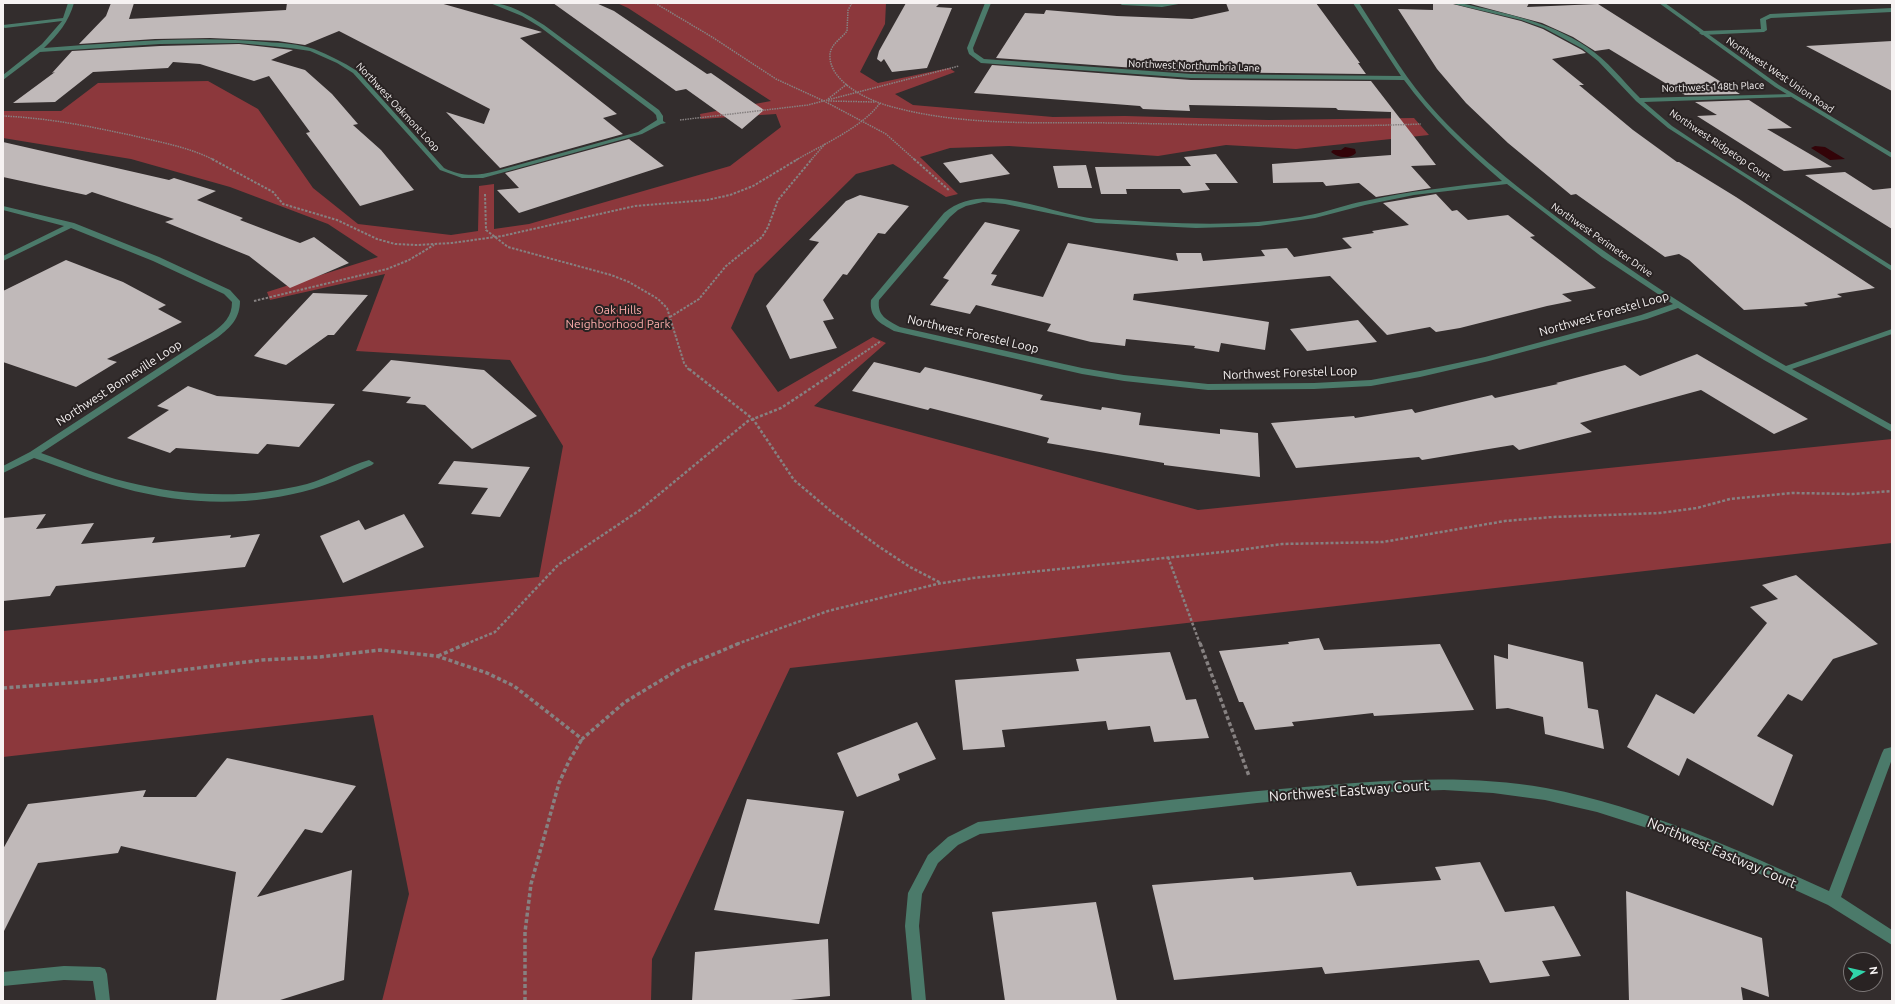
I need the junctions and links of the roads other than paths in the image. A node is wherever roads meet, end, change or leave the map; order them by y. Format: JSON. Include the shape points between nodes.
{"nodes":[{"id":1,"x":71,"y":3,"type":"edge"},
{"id":2,"x":493,"y":3,"type":"edge"},
{"id":3,"x":988,"y":3,"type":"edge"},
{"id":4,"x":1122,"y":3,"type":"edge"},
{"id":5,"x":1181,"y":3,"type":"edge"},
{"id":6,"x":1356,"y":3,"type":"edge"},
{"id":7,"x":1453,"y":3,"type":"edge"},
{"id":8,"x":1662,"y":3,"type":"edge"},
{"id":9,"x":1892,"y":10,"type":"edge"},
{"id":10,"x":65,"y":19,"type":"junction"},
{"id":11,"x":5,"y":26,"type":"dead end"},
{"id":12,"x":1702,"y":33,"type":"junction"},
{"id":13,"x":40,"y":50,"type":"junction"},
{"id":14,"x":3,"y":78,"type":"edge"},
{"id":15,"x":1406,"y":78,"type":"junction"},
{"id":16,"x":1790,"y":95,"type":"junction"},
{"id":17,"x":1638,"y":100,"type":"junction"},
{"id":18,"x":1892,"y":156,"type":"edge"},
{"id":19,"x":1508,"y":182,"type":"junction"},
{"id":20,"x":3,"y":208,"type":"edge"},
{"id":21,"x":71,"y":225,"type":"junction"},
{"id":22,"x":3,"y":259,"type":"edge"},
{"id":23,"x":1892,"y":269,"type":"edge"},
{"id":24,"x":1679,"y":305,"type":"junction"},
{"id":25,"x":1892,"y":331,"type":"edge"},
{"id":26,"x":1785,"y":369,"type":"junction"},
{"id":27,"x":1892,"y":429,"type":"edge"},
{"id":28,"x":33,"y":454,"type":"junction"},
{"id":29,"x":368,"y":463,"type":"dead end"},
{"id":30,"x":3,"y":470,"type":"edge"},
{"id":31,"x":1892,"y":752,"type":"edge"},
{"id":32,"x":1833,"y":900,"type":"junction"},
{"id":33,"x":1892,"y":938,"type":"edge"},
{"id":34,"x":3,"y":979,"type":"edge"},
{"id":35,"x":102,"y":1001,"type":"edge"},
{"id":36,"x":919,"y":1001,"type":"edge"}],
"edges":[{"from":1,"to":10,"type":"street"},
{"from":2,"to":13,"type":"street","name":"Northwest Oakmont Loop","via":[[524,15],[542,26],[660,114],[661,122],[640,133],[484,177],[467,178],[442,169],[355,72],[311,50],[272,44],[212,40]]},
{"from":3,"to":15,"type":"street","name":"Northwest Northumbria Lane","via":[[970,48],[971,53],[982,61],[1191,76]]},
{"from":4,"to":5,"type":"street"},
{"from":6,"to":15,"type":"street","name":"Northwest Perimeter Drive"},
{"from":7,"to":17,"type":"street","name":"Northwest Ridgetop Court","via":[[1523,19],[1565,36],[1600,60]]},
{"from":8,"to":12,"type":"street","name":"Northwest West Union Road"},
{"from":9,"to":12,"type":"street","via":[[1770,16],[1763,19],[1764,30]]},
{"from":10,"to":11,"type":"street"},
{"from":10,"to":13,"type":"street"},
{"from":12,"to":16,"type":"street","name":"Northwest West Union Road"},
{"from":13,"to":14,"type":"street"},
{"from":15,"to":19,"type":"street","name":"Northwest Perimeter Drive","via":[[1472,152]]},
{"from":16,"to":17,"type":"street","name":"Northwest 148th Place"},
{"from":16,"to":18,"type":"street","name":"Northwest West Union Road"},
{"from":17,"to":23,"type":"street","name":"Northwest Ridgetop Court","via":[[1670,127],[1703,149]]},
{"from":19,"to":24,"type":"street","name":"Northwest Perimeter Drive","via":[[1584,241]]},
{"from":19,"to":24,"type":"street","name":"Northwest Forestel Loop","via":[[1414,193],[1315,216],[1259,224],[1196,226],[1103,221],[1005,202],[984,200],[964,204],[947,215],[875,300],[874,309],[882,320],[897,329],[1082,371],[1208,387],[1371,383],[1486,359]]},
{"from":20,"to":21,"type":"street"},
{"from":21,"to":22,"type":"street"},
{"from":21,"to":28,"type":"street","name":"Northwest Bonneville Loop","via":[[156,259],[227,292],[236,301],[237,311],[227,326],[215,335]]},
{"from":24,"to":26,"type":"street","name":"Northwest Perimeter Drive"},
{"from":25,"to":26,"type":"street"},
{"from":26,"to":27,"type":"street","name":"Northwest Perimeter Drive"},
{"from":28,"to":29,"type":"street","via":[[125,485],[186,496],[210,497],[276,494],[311,486]]},
{"from":28,"to":30,"type":"street","name":"Northwest Bonneville Loop"},
{"from":31,"to":32,"type":"street","via":[[1888,753]]},
{"from":32,"to":33,"type":"street","name":"Northwest Eastway Court"},
{"from":32,"to":36,"type":"street","name":"Northwest Eastway Court","via":[[1668,828],[1597,806],[1545,794],[1444,784],[1381,786],[1257,797],[978,828],[953,841],[933,859],[916,892],[912,926]]},
{"from":34,"to":35,"type":"street","via":[[64,973],[100,974]]}]}
